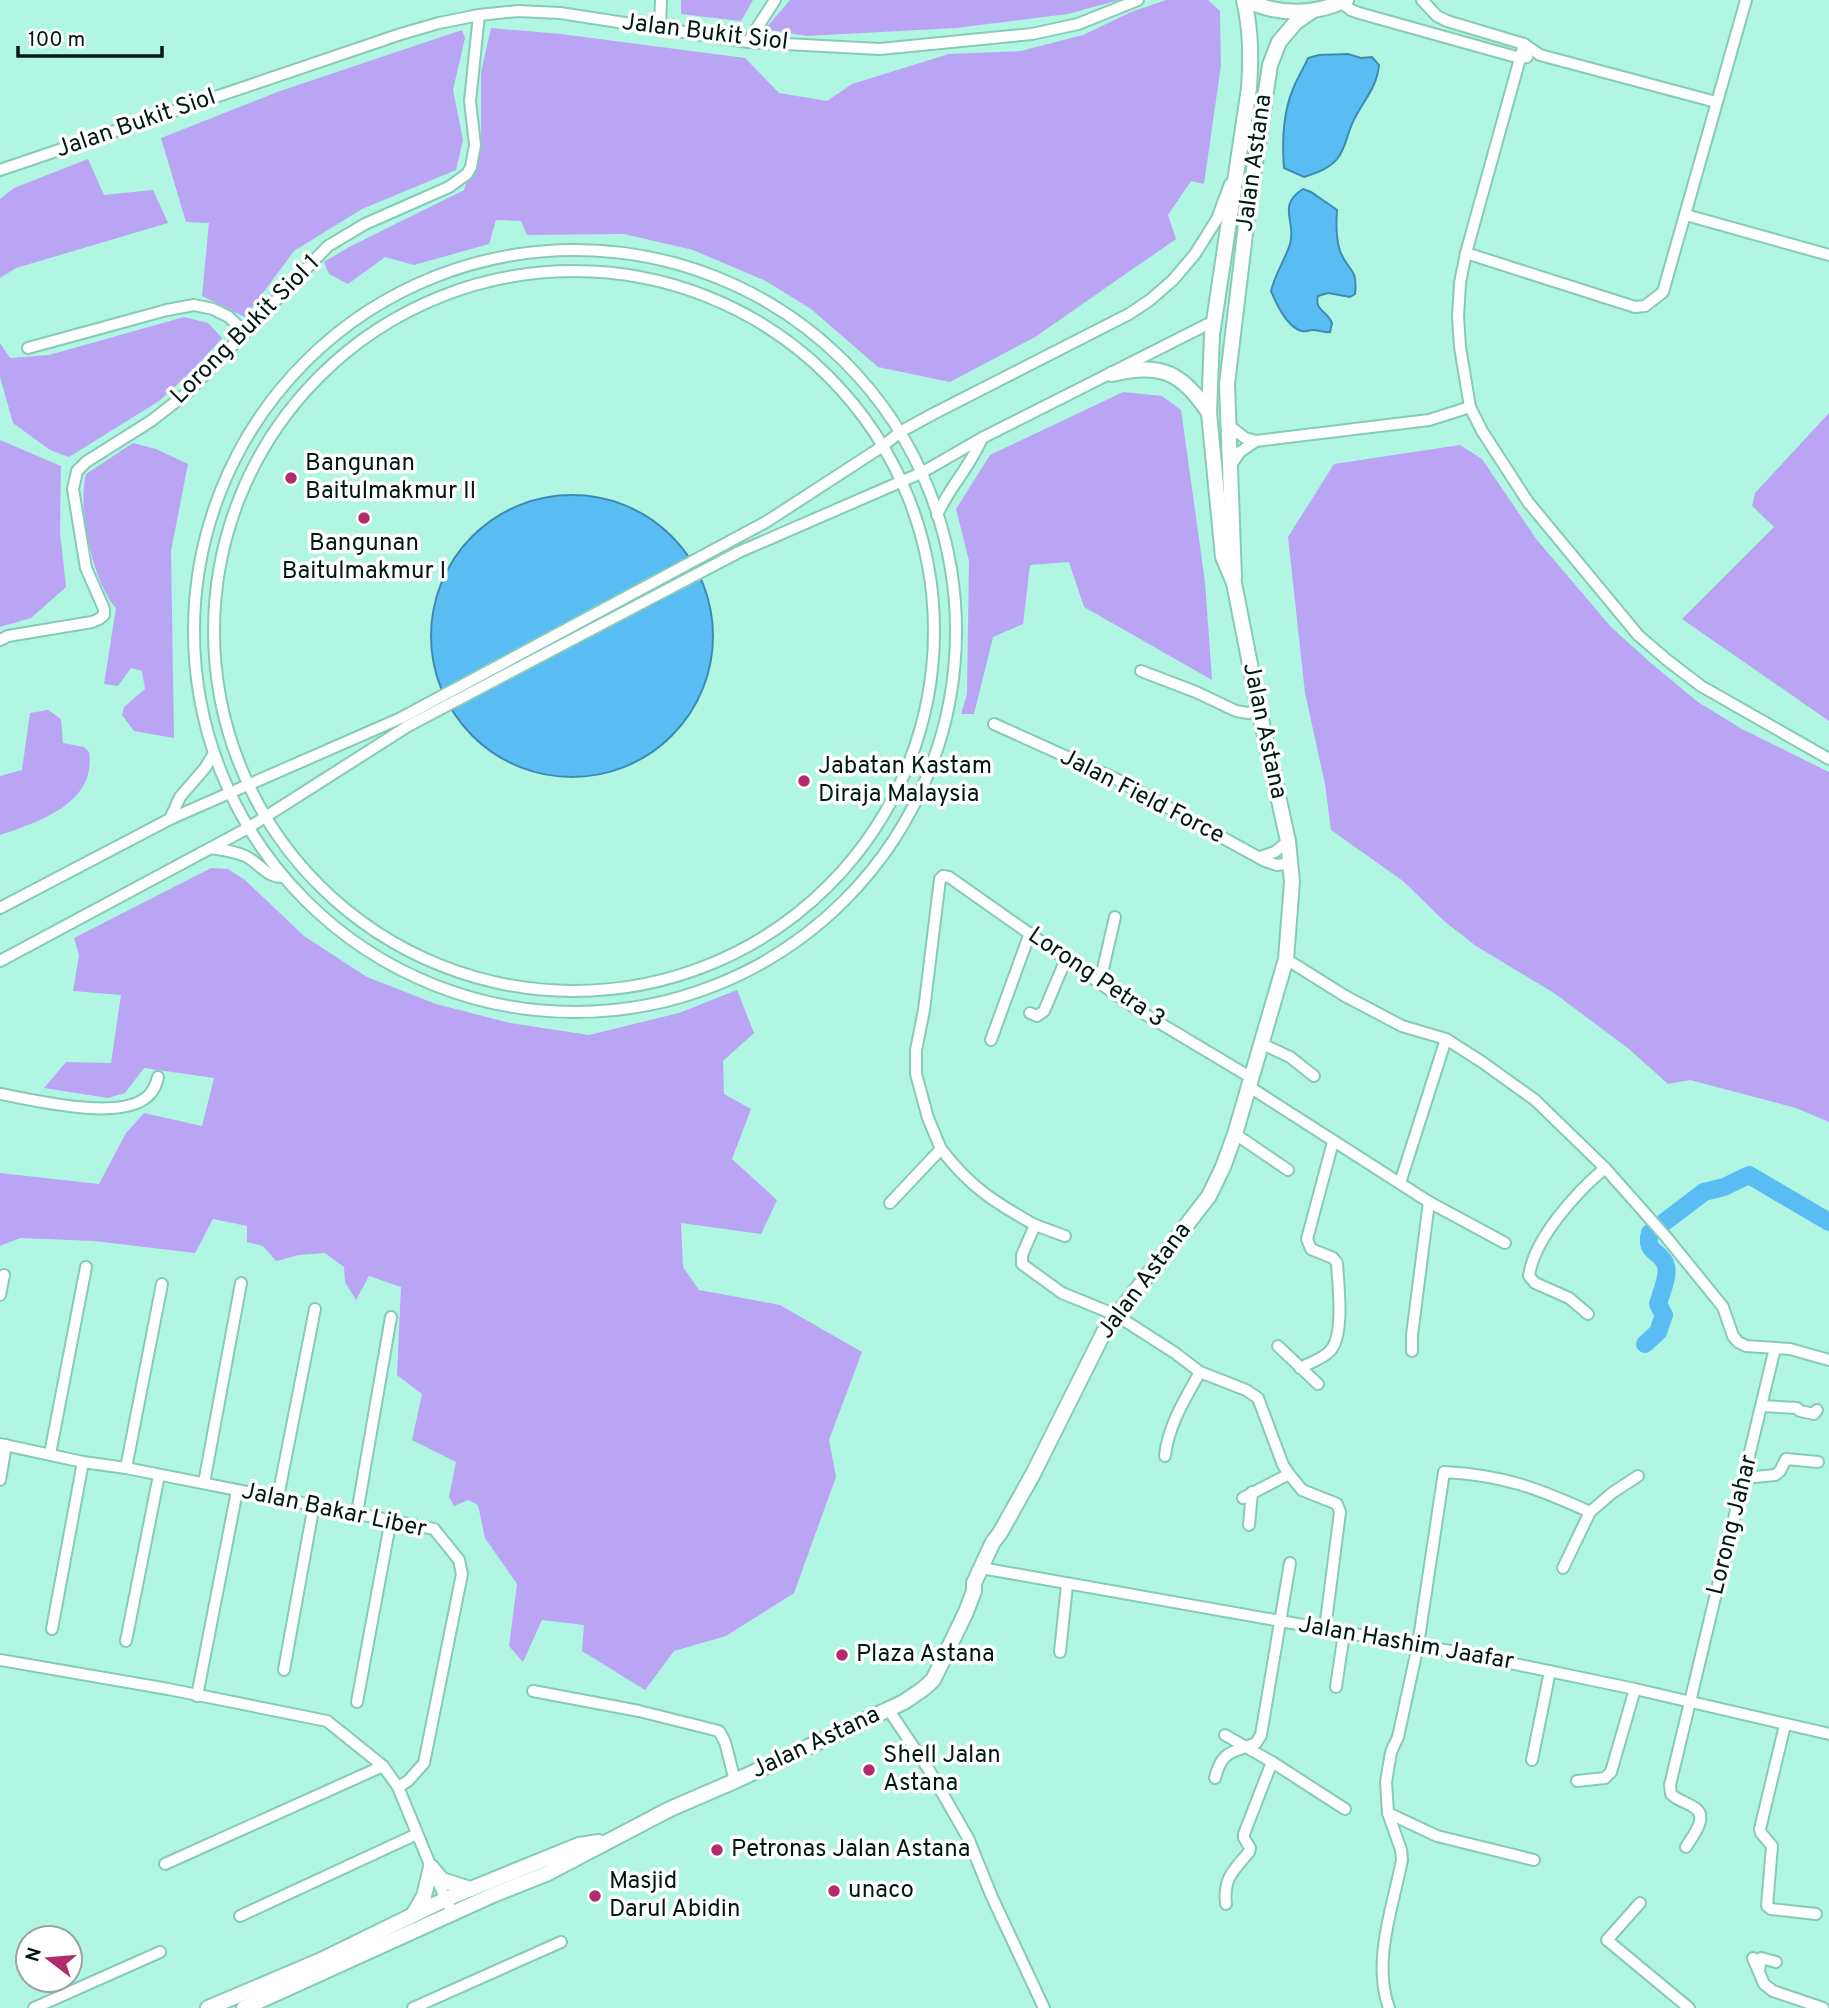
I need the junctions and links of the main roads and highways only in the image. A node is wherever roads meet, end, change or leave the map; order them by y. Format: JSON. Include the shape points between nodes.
{"nodes":[{"id":1,"x":1244,"y":0,"type":"edge"},
{"id":2,"x":1344,"y":1,"type":"edge"},
{"id":3,"x":1312,"y":11,"type":"junction"},
{"id":4,"x":1248,"y":209,"type":"junction"},
{"id":5,"x":1214,"y":321,"type":"junction"},
{"id":6,"x":1112,"y":374,"type":"road end"},
{"id":7,"x":1209,"y":413,"type":"junction"},
{"id":8,"x":1234,"y":583,"type":"junction"},
{"id":9,"x":603,"y":1842,"type":"junction"},
{"id":10,"x":470,"y":1889,"type":"junction"},
{"id":11,"x":411,"y":1917,"type":"junction"},
{"id":12,"x":208,"y":2008,"type":"edge"},
{"id":13,"x":244,"y":2008,"type":"edge"}],
"edges":[{"from":1,"to":3,"type":"main road","via":[[1283,11]]},
{"from":1,"to":5,"type":"main road","name":"Jalan Astana","via":[[1252,52],[1249,88]]},
{"from":2,"to":3,"type":"main road"},
{"from":3,"to":4,"type":"main road","name":"Jalan Astana","via":[[1279,42],[1269,65]]},
{"from":4,"to":5,"type":"main road","via":[[1231,299],[1223,317]]},
{"from":4,"to":8,"type":"main road","name":"Jalan Astana","via":[[1229,354],[1227,424]]},
{"from":5,"to":7,"type":"main road","name":"Jalan Astana"},
{"from":6,"to":7,"type":"main road","via":[[1148,368],[1174,376],[1191,388]]},
{"from":7,"to":8,"type":"main road","name":"Jalan Astana","via":[[1223,557]]},
{"from":8,"to":9,"type":"main road","name":"Jalan Astana","via":[[1288,841],[1291,908],[1286,959],[1235,1134],[1209,1196],[1093,1351],[998,1545],[974,1583],[933,1680],[888,1709]]},
{"from":9,"to":10,"type":"main road","name":"Jalan Astana","via":[[579,1845]]},
{"from":9,"to":13,"type":"main road","name":"Jalan Astana","via":[[546,1874]]},
{"from":10,"to":11,"type":"main road","name":"Jalan Astana"},
{"from":10,"to":11,"type":"main road","via":[[442,1880],[431,1867],[424,1896]]},
{"from":11,"to":12,"type":"main road","name":"Jalan Astana"}]}
